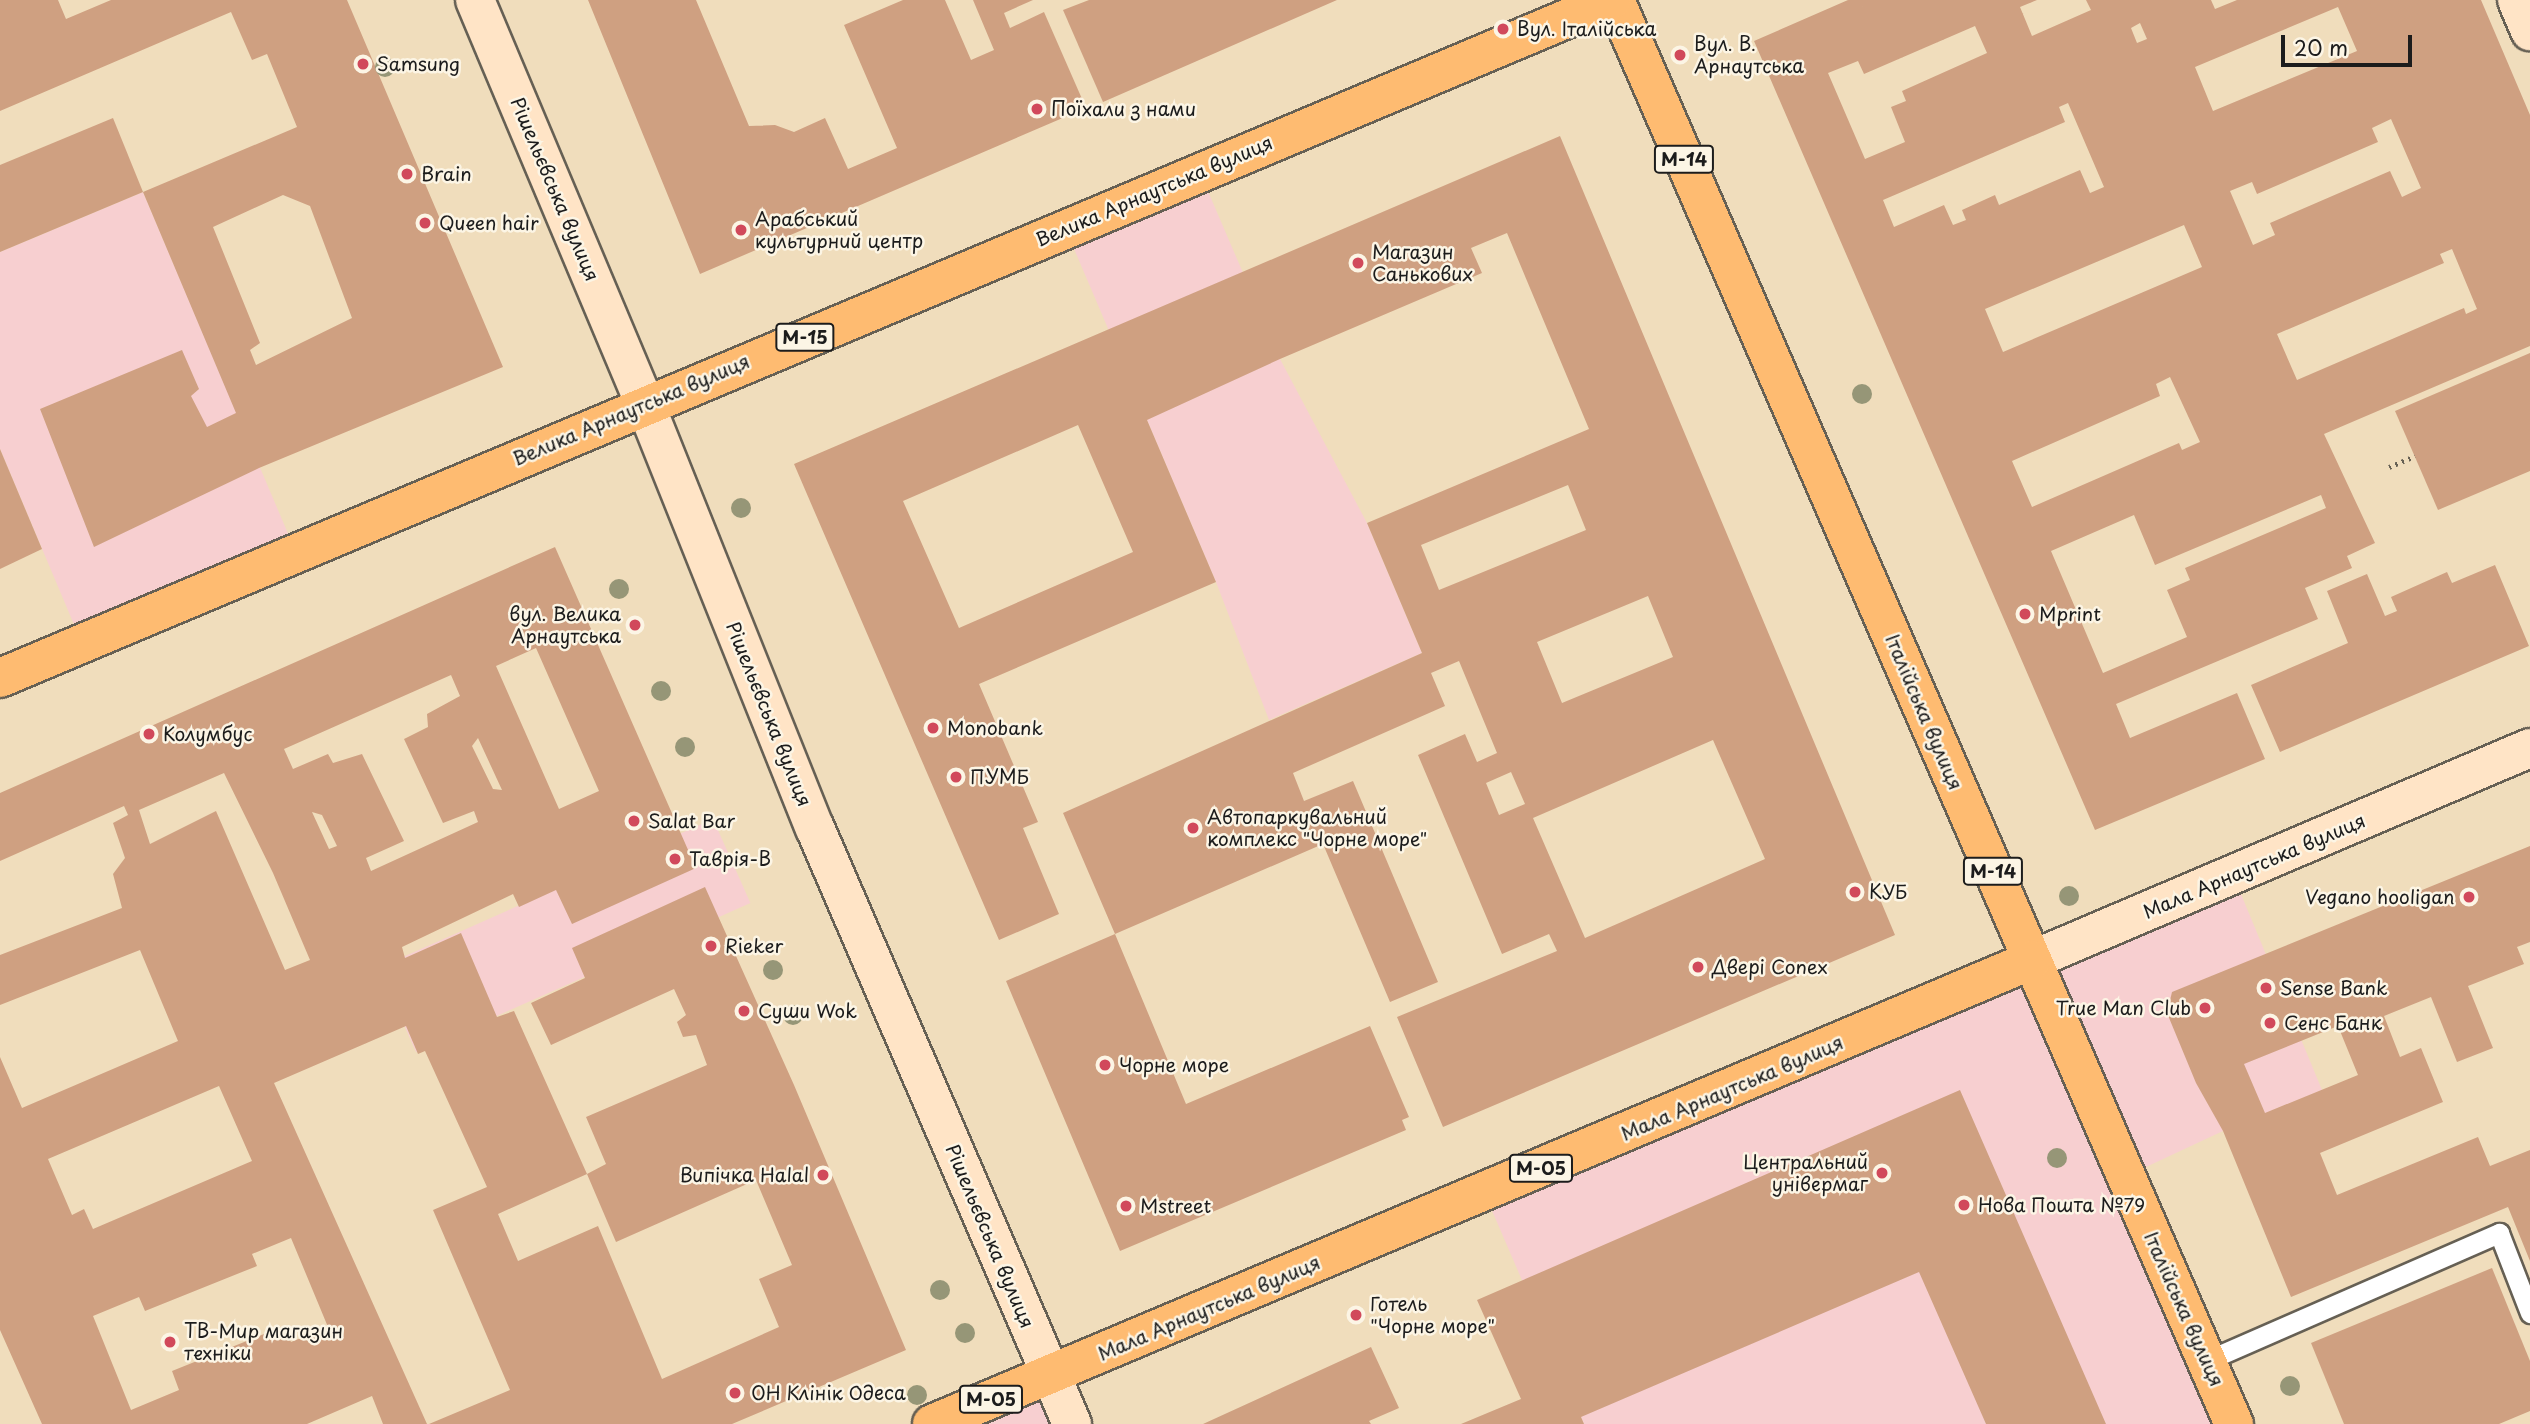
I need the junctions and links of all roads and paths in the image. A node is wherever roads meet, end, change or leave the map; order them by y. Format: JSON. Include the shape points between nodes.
{"nodes":[{"id":1,"x":475,"y":0,"type":"edge"},
{"id":2,"x":1613,"y":0,"type":"edge"},
{"id":3,"x":2517,"y":0,"type":"edge"},
{"id":4,"x":2530,"y":31,"type":"edge"},
{"id":5,"x":645,"y":404,"type":"junction"},
{"id":6,"x":2415,"y":456,"type":"dead end"},
{"id":7,"x":2389,"y":467,"type":"dead end"},
{"id":8,"x":0,"y":678,"type":"edge"},
{"id":9,"x":2530,"y":748,"type":"edge"},
{"id":10,"x":2032,"y":961,"type":"junction"},
{"id":11,"x":2530,"y":1314,"type":"edge"},
{"id":12,"x":2206,"y":1361,"type":"junction"},
{"id":13,"x":1050,"y":1375,"type":"junction"},
{"id":14,"x":932,"y":1424,"type":"edge"},
{"id":15,"x":1072,"y":1424,"type":"edge"},
{"id":16,"x":2234,"y":1424,"type":"edge"}],
"edges":[{"from":1,"to":5,"type":"main road","name":"Рішельєвська вулиця"},
{"from":2,"to":5,"type":"main road","name":"Велика Арнаутська вулиця","number":"М-15"},
{"from":2,"to":10,"type":"main road","name":"Італійська вулиця","number":"М-14"},
{"from":3,"to":4,"type":"main road"},
{"from":5,"to":8,"type":"main road","name":"Велика Арнаутська вулиця","number":"М-15"},
{"from":5,"to":13,"type":"main road","name":"Рішельєвська вулиця","via":[[815,828]]},
{"from":6,"to":7,"type":"path"},
{"from":9,"to":10,"type":"main road","name":"Мала Арнаутська вулиця","number":"М-05"},
{"from":10,"to":12,"type":"main road","name":"Італійська вулиця","number":"М-14"},
{"from":10,"to":13,"type":"main road","name":"Мала Арнаутська вулиця","number":"М-05"},
{"from":11,"to":12,"type":"lane","via":[[2499,1233]]},
{"from":12,"to":16,"type":"main road","name":"Італійська вулиця","number":"М-14"},
{"from":13,"to":14,"type":"main road","name":"Мала Арнаутська вулиця","number":"М-05"},
{"from":13,"to":15,"type":"main road","name":"Рішельєвська вулиця"}]}
